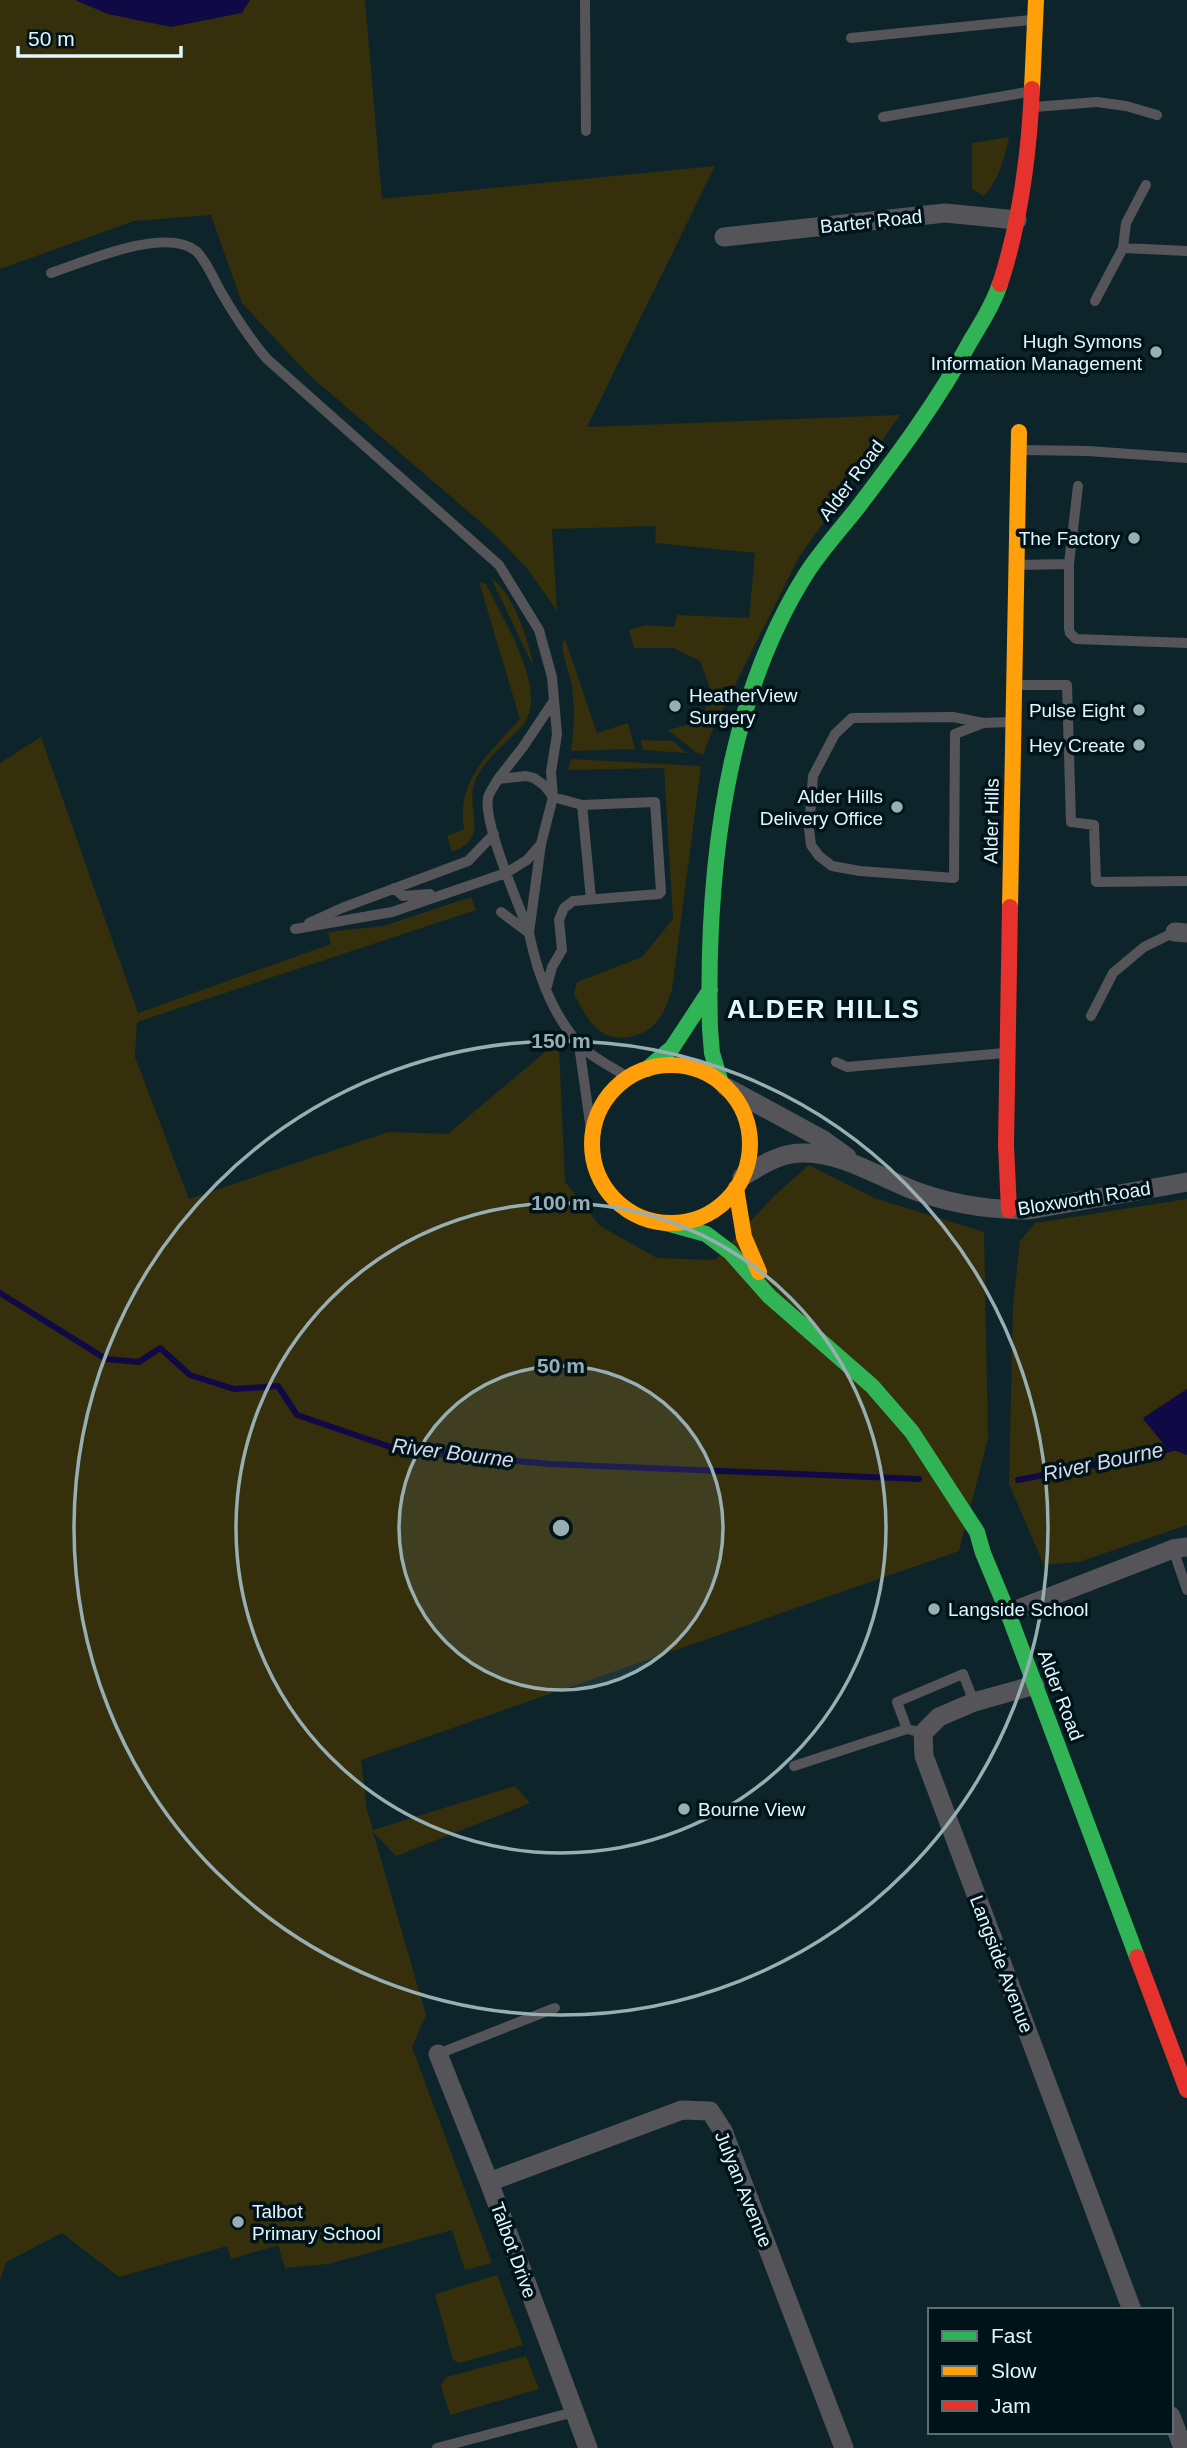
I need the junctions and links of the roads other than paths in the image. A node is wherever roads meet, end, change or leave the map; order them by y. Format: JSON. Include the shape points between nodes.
{"nodes":[{"id":1,"x":584,"y":0,"type":"edge"},
{"id":2,"x":1036,"y":0,"type":"edge"},
{"id":3,"x":1035,"y":20,"type":"junction"},
{"id":4,"x":851,"y":38,"type":"dead end"},
{"id":5,"x":1031,"y":99,"type":"junction"},
{"id":6,"x":1157,"y":115,"type":"dead end"},
{"id":7,"x":883,"y":117,"type":"dead end"},
{"id":8,"x":586,"y":131,"type":"dead end"},
{"id":9,"x":1146,"y":185,"type":"dead end"},
{"id":10,"x":1017,"y":220,"type":"junction"},
{"id":11,"x":724,"y":237,"type":"dead end"},
{"id":12,"x":1123,"y":248,"type":"junction"},
{"id":13,"x":1187,"y":251,"type":"edge"},
{"id":14,"x":51,"y":273,"type":"dead end"},
{"id":15,"x":1095,"y":301,"type":"dead end"},
{"id":16,"x":1019,"y":432,"type":"dead end"},
{"id":17,"x":1018,"y":450,"type":"junction"},
{"id":18,"x":1187,"y":458,"type":"edge"},
{"id":19,"x":1078,"y":486,"type":"dead end"},
{"id":20,"x":1069,"y":564,"type":"junction"},
{"id":21,"x":1017,"y":565,"type":"junction"},
{"id":22,"x":1187,"y":643,"type":"edge"},
{"id":23,"x":1015,"y":685,"type":"junction"},
{"id":24,"x":553,"y":702,"type":"junction"},
{"id":25,"x":1014,"y":722,"type":"junction"},
{"id":26,"x":983,"y":723,"type":"junction"},
{"id":27,"x":498,"y":779,"type":"junction"},
{"id":28,"x":553,"y":797,"type":"junction"},
{"id":29,"x":582,"y":805,"type":"junction"},
{"id":30,"x":494,"y":834,"type":"junction"},
{"id":31,"x":541,"y":844,"type":"junction"},
{"id":32,"x":506,"y":873,"type":"junction"},
{"id":33,"x":1187,"y":881,"type":"edge"},
{"id":34,"x":394,"y":888,"type":"junction"},
{"id":35,"x":448,"y":892,"type":"junction"},
{"id":36,"x":591,"y":899,"type":"junction"},
{"id":37,"x":501,"y":912,"type":"dead end"},
{"id":38,"x":1181,"y":932,"type":"edge"},
{"id":39,"x":530,"y":933,"type":"junction"},
{"id":40,"x":546,"y":990,"type":"junction"},
{"id":41,"x":710,"y":990,"type":"junction"},
{"id":42,"x":1091,"y":1016,"type":"dead end"},
{"id":43,"x":579,"y":1045,"type":"junction"},
{"id":44,"x":1008,"y":1053,"type":"junction"},
{"id":45,"x":836,"y":1062,"type":"dead end"},
{"id":46,"x":647,"y":1069,"type":"junction"},
{"id":47,"x":629,"y":1078,"type":"junction"},
{"id":48,"x":723,"y":1085,"type":"junction"},
{"id":49,"x":593,"y":1137,"type":"junction"},
{"id":50,"x":862,"y":1168,"type":"junction"},
{"id":51,"x":1187,"y":1182,"type":"edge"},
{"id":52,"x":739,"y":1183,"type":"junction"},
{"id":53,"x":1009,"y":1210,"type":"junction"},
{"id":54,"x":666,"y":1223,"type":"junction"},
{"id":55,"x":769,"y":1296,"type":"junction"},
{"id":56,"x":1180,"y":1548,"type":"edge"},
{"id":57,"x":1187,"y":1590,"type":"edge"},
{"id":58,"x":1008,"y":1613,"type":"junction"},
{"id":59,"x":1035,"y":1685,"type":"junction"},
{"id":60,"x":974,"y":1702,"type":"junction"},
{"id":61,"x":915,"y":1731,"type":"junction"},
{"id":62,"x":794,"y":1766,"type":"dead end"},
{"id":63,"x":555,"y":2008,"type":"dead end"},
{"id":64,"x":438,"y":2054,"type":"joint"},
{"id":65,"x":1187,"y":2090,"type":"edge"},
{"id":66,"x":489,"y":2182,"type":"junction"},
{"id":67,"x":1131,"y":2308,"type":"edge"},
{"id":68,"x":574,"y":2412,"type":"junction"},
{"id":69,"x":1173,"y":2421,"type":"edge"},
{"id":70,"x":437,"y":2448,"type":"edge"},
{"id":71,"x":588,"y":2448,"type":"edge"},
{"id":72,"x":844,"y":2448,"type":"edge"},
{"id":73,"x":1183,"y":2448,"type":"edge"}],
"edges":[{"from":1,"to":8,"type":"lane"},
{"from":2,"to":3,"type":"main road","name":"Alder Road"},
{"from":3,"to":4,"type":"lane"},
{"from":3,"to":5,"type":"main road","name":"Alder Road"},
{"from":5,"to":6,"type":"lane","via":[[1119,104]]},
{"from":5,"to":7,"type":"lane","via":[[1006,94]]},
{"from":5,"to":10,"type":"main road","name":"Alder Road"},
{"from":9,"to":12,"type":"lane","via":[[1126,223]]},
{"from":10,"to":11,"type":"street","name":"Barter Road","via":[[946,213]]},
{"from":10,"to":41,"type":"main road","name":"Alder Road","via":[[996,295],[950,380],[807,573],[755,680],[733,752],[719,845]]},
{"from":12,"to":13,"type":"lane"},
{"from":12,"to":15,"type":"lane"},
{"from":14,"to":24,"type":"lane","via":[[120,250],[163,242],[179,242],[197,252],[243,331],[267,359],[499,565],[539,630],[552,677]]},
{"from":16,"to":17,"type":"main road","name":"Alder Hills"},
{"from":17,"to":18,"type":"lane"},
{"from":17,"to":21,"type":"main road","name":"Alder Hills"},
{"from":19,"to":20,"type":"lane"},
{"from":20,"to":21,"type":"lane"},
{"from":20,"to":22,"type":"lane","via":[[1069,628],[1076,639]]},
{"from":21,"to":23,"type":"main road","name":"Alder Hills"},
{"from":23,"to":25,"type":"main road","name":"Alder Hills"},
{"from":23,"to":33,"type":"lane","via":[[1067,685],[1071,822],[1094,825],[1096,882]]},
{"from":24,"to":27,"type":"lane"},
{"from":24,"to":28,"type":"lane","via":[[557,734],[551,772]]},
{"from":25,"to":26,"type":"lane"},
{"from":25,"to":44,"type":"main road","name":"Alder Hills"},
{"from":26,"to":26,"type":"lane","via":[[955,734],[954,878],[860,871],[832,866],[819,856],[811,845],[809,828],[813,776],[835,734],[852,718],[953,717]]},
{"from":27,"to":28,"type":"lane","via":[[534,778]]},
{"from":27,"to":30,"type":"lane","via":[[488,797]]},
{"from":28,"to":29,"type":"lane"},
{"from":28,"to":31,"type":"lane"},
{"from":29,"to":36,"type":"lane"},
{"from":29,"to":36,"type":"lane","via":[[656,804],[662,892]]},
{"from":30,"to":32,"type":"lane"},
{"from":30,"to":34,"type":"lane","via":[[468,861]]},
{"from":31,"to":32,"type":"lane"},
{"from":31,"to":39,"type":"lane"},
{"from":32,"to":35,"type":"lane"},
{"from":32,"to":39,"type":"lane"},
{"from":34,"to":35,"type":"lane","via":[[403,897]]},
{"from":34,"to":35,"type":"lane","via":[[295,929],[392,912]]},
{"from":36,"to":40,"type":"lane","via":[[573,901],[564,908],[559,920],[562,950]]},
{"from":37,"to":39,"type":"lane"},
{"from":38,"to":42,"type":"lane","via":[[1144,947],[1113,973]]},
{"from":39,"to":40,"type":"lane"},
{"from":40,"to":43,"type":"lane"},
{"from":41,"to":46,"type":"main road","name":"Alder Road","via":[[672,1048]]},
{"from":41,"to":48,"type":"main road","name":"Alder Road","via":[[711,1045]]},
{"from":43,"to":47,"type":"lane"},
{"from":43,"to":49,"type":"lane"},
{"from":44,"to":45,"type":"lane","via":[[847,1068]]},
{"from":44,"to":53,"type":"main road","name":"Alder Hills"},
{"from":46,"to":47,"type":"main road"},
{"from":46,"to":48,"type":"main road","via":[[689,1067]]},
{"from":47,"to":49,"type":"main road","via":[[603,1104]]},
{"from":48,"to":50,"type":"street","name":"Bloxworth Road","via":[[822,1139]]},
{"from":48,"to":52,"type":"main road","via":[[742,1110],[749,1131],[750,1152]]},
{"from":49,"to":54,"type":"main road","via":[[594,1161],[609,1192],[637,1215]]},
{"from":50,"to":52,"type":"street","name":"Bloxworth Road","via":[[800,1153],[761,1166]]},
{"from":50,"to":53,"type":"street","name":"Bloxworth Road","via":[[950,1202]]},
{"from":51,"to":53,"type":"street","name":"Bloxworth Road"},
{"from":52,"to":54,"type":"main road","via":[[720,1206],[705,1215]]},
{"from":52,"to":55,"type":"main road","name":"Alder Road","via":[[744,1237]]},
{"from":54,"to":55,"type":"main road","name":"Alder Road","via":[[706,1234],[730,1252]]},
{"from":55,"to":58,"type":"main road","name":"Alder Road","via":[[872,1386],[912,1432],[977,1532]]},
{"from":56,"to":57,"type":"lane"},
{"from":56,"to":58,"type":"street"},
{"from":58,"to":59,"type":"main road","name":"Alder Road"},
{"from":59,"to":60,"type":"street"},
{"from":59,"to":65,"type":"main road","name":"Alder Road"},
{"from":60,"to":61,"type":"street"},
{"from":60,"to":61,"type":"lane","via":[[963,1674],[897,1702]]},
{"from":61,"to":62,"type":"lane"},
{"from":61,"to":67,"type":"street","name":"Langside Avenue"},
{"from":63,"to":64,"type":"lane"},
{"from":64,"to":66,"type":"street","name":"Talbot Drive"},
{"from":66,"to":68,"type":"street","name":"Talbot Drive"},
{"from":66,"to":72,"type":"street","name":"Julyan Avenue","via":[[682,2110],[710,2111],[723,2131]]},
{"from":68,"to":70,"type":"lane"},
{"from":68,"to":71,"type":"street","name":"Talbot Drive"},
{"from":69,"to":73,"type":"street"}]}
